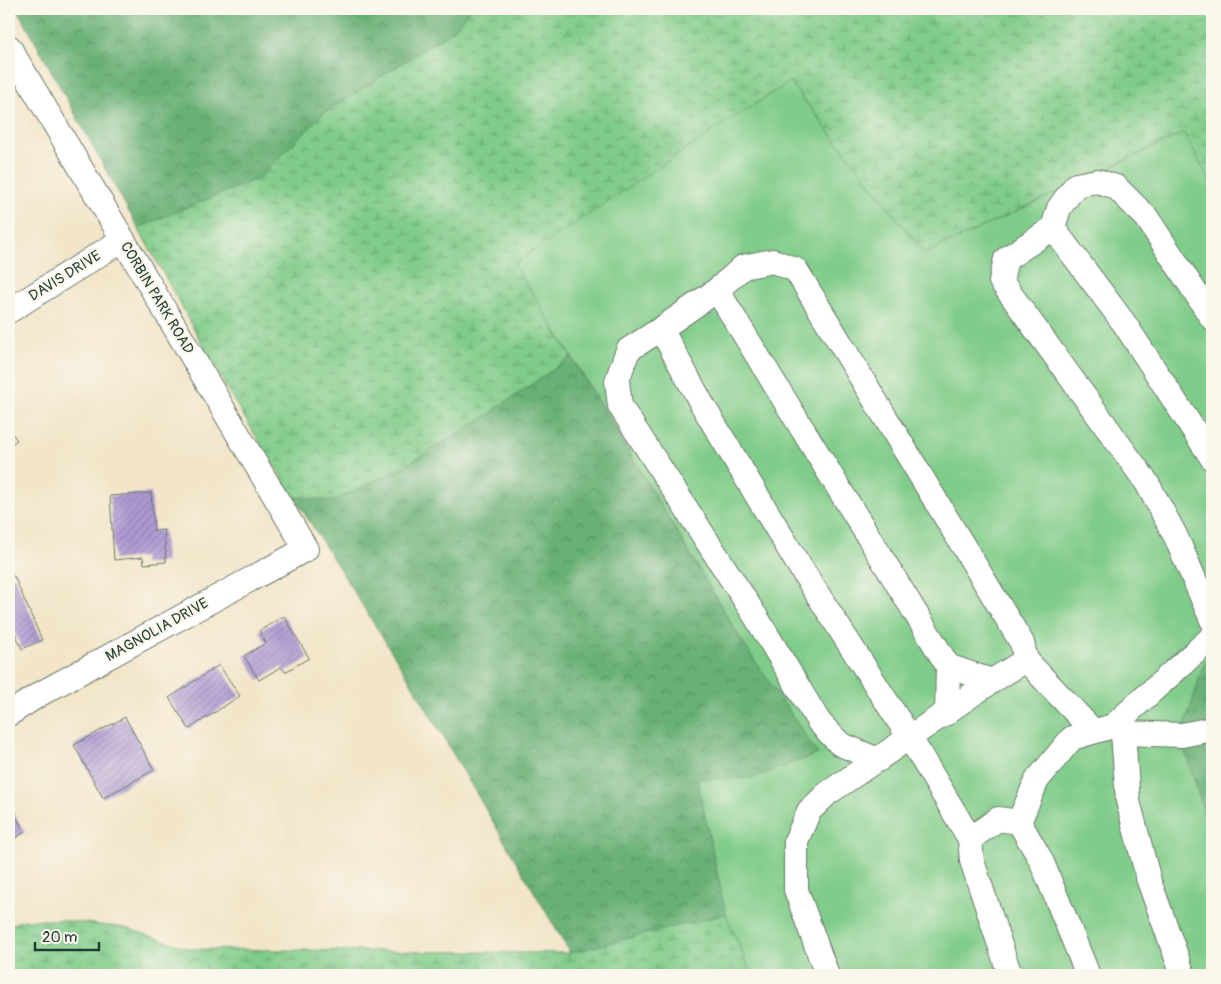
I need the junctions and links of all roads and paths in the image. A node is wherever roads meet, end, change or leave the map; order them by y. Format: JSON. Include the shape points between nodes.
{"nodes":[{"id":1,"x":9,"y":47,"type":"edge"},
{"id":2,"x":1052,"y":228,"type":"junction"},
{"id":3,"x":122,"y":240,"type":"junction"},
{"id":4,"x":717,"y":290,"type":"junction"},
{"id":5,"x":9,"y":311,"type":"edge"},
{"id":6,"x":1212,"y":318,"type":"edge"},
{"id":7,"x":661,"y":329,"type":"junction"},
{"id":8,"x":1212,"y":458,"type":"edge"},
{"id":9,"x":306,"y":549,"type":"joint"},
{"id":10,"x":1212,"y":620,"type":"edge"},
{"id":11,"x":1212,"y":637,"type":"edge"},
{"id":12,"x":1026,"y":660,"type":"junction"},
{"id":13,"x":948,"y":666,"type":"junction"},
{"id":14,"x":992,"y":680,"type":"junction"},
{"id":15,"x":947,"y":713,"type":"junction"},
{"id":16,"x":9,"y":714,"type":"edge"},
{"id":17,"x":1212,"y":729,"type":"edge"},
{"id":18,"x":1110,"y":730,"type":"junction"},
{"id":19,"x":910,"y":738,"type":"junction"},
{"id":20,"x":878,"y":760,"type":"junction"},
{"id":21,"x":1019,"y":822,"type":"junction"},
{"id":22,"x":970,"y":839,"type":"junction"},
{"id":23,"x":827,"y":975,"type":"edge"},
{"id":24,"x":1010,"y":975,"type":"edge"},
{"id":25,"x":1088,"y":975,"type":"edge"},
{"id":26,"x":1183,"y":975,"type":"edge"}],
"edges":[{"from":1,"to":3,"type":"street","name":"CORBIN PARK ROAD"},
{"from":2,"to":6,"type":"street","via":[[1059,208],[1076,185],[1098,181],[1116,188],[1147,218]]},
{"from":2,"to":8,"type":"street","via":[[1124,323]]},
{"from":2,"to":10,"type":"street","via":[[1006,259],[1001,281],[1147,483],[1175,535]]},
{"from":3,"to":5,"type":"street","name":"DAVIS DRIVE"},
{"from":3,"to":9,"type":"street","name":"CORBIN PARK ROAD"},
{"from":4,"to":7,"type":"street"},
{"from":4,"to":12,"type":"street","via":[[743,267],[773,261],[796,270],[1022,643]]},
{"from":4,"to":13,"type":"street"},
{"from":7,"to":19,"type":"street","via":[[703,406],[800,567]]},
{"from":7,"to":20,"type":"street","via":[[628,350],[617,381],[620,406],[756,617],[819,722],[840,744]]},
{"from":9,"to":16,"type":"street","name":"MAGNOLIA DRIVE"},
{"from":11,"to":18,"type":"street"},
{"from":12,"to":14,"type":"street"},
{"from":12,"to":18,"type":"street"},
{"from":13,"to":14,"type":"street"},
{"from":13,"to":15,"type":"street"},
{"from":14,"to":15,"type":"street"},
{"from":15,"to":19,"type":"street"},
{"from":17,"to":18,"type":"street","via":[[1182,735]]},
{"from":18,"to":21,"type":"street","via":[[1072,738],[1037,780]]},
{"from":18,"to":26,"type":"street","via":[[1149,881]]},
{"from":19,"to":20,"type":"street"},
{"from":19,"to":22,"type":"street"},
{"from":20,"to":23,"type":"street","via":[[828,793],[809,811],[796,841],[796,890]]},
{"from":21,"to":22,"type":"street","via":[[998,819]]},
{"from":21,"to":25,"type":"street","via":[[1041,860]]},
{"from":22,"to":24,"type":"street","via":[[972,861]]}]}
